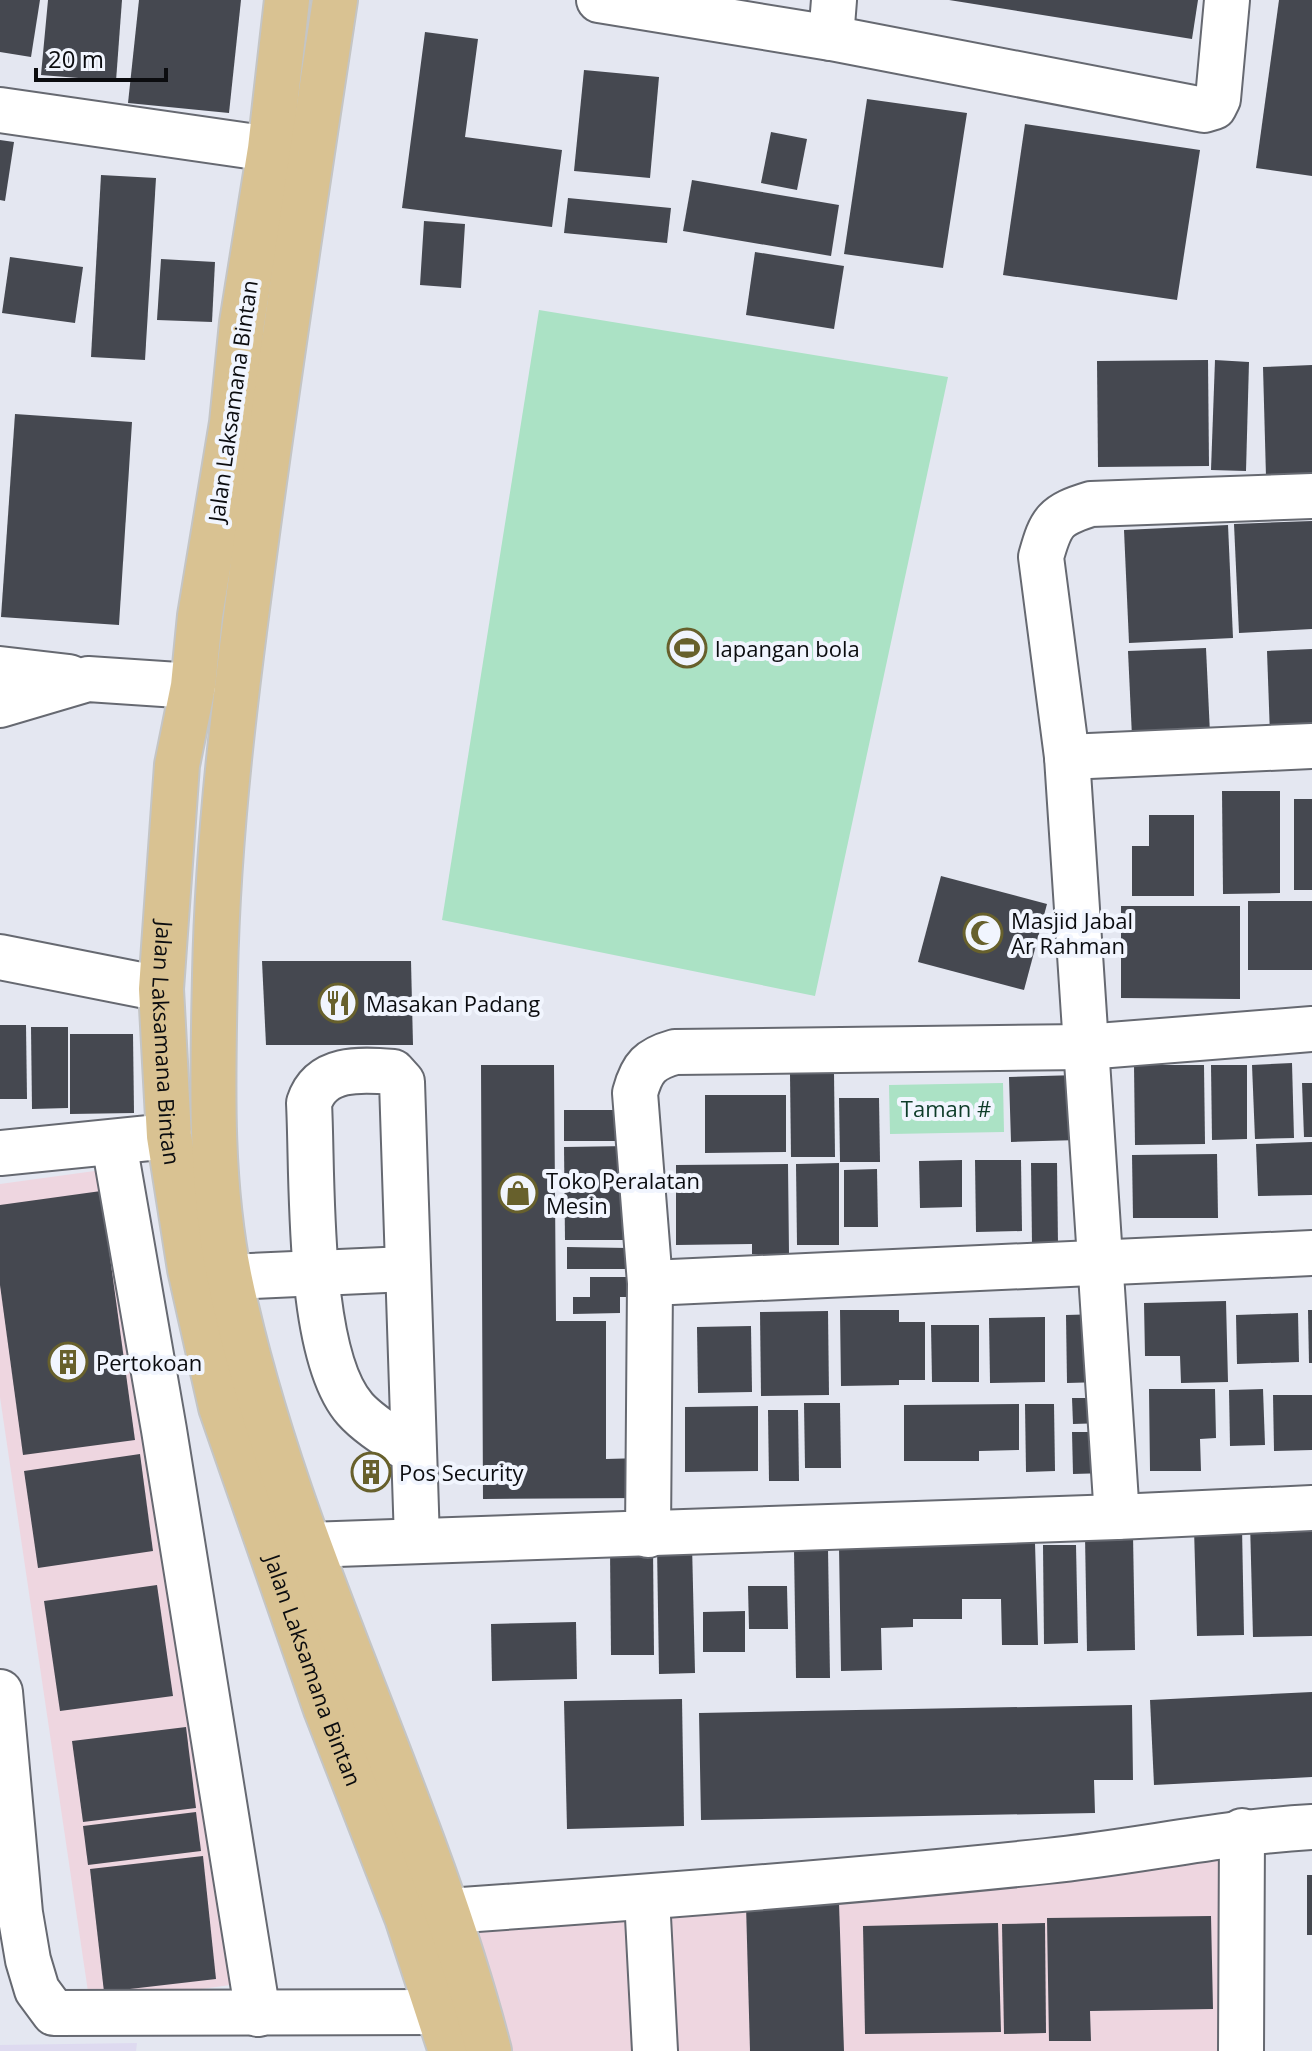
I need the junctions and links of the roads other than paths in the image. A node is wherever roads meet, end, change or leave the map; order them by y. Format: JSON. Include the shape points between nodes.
{"nodes":[{"id":1,"x":287,"y":0,"type":"edge"},
{"id":2,"x":335,"y":0,"type":"edge"},
{"id":3,"x":599,"y":0,"type":"edge"},
{"id":4,"x":1227,"y":0,"type":"edge"},
{"id":5,"x":832,"y":19,"type":"edge"},
{"id":6,"x":0,"y":110,"type":"edge"},
{"id":7,"x":270,"y":149,"type":"junction"},
{"id":8,"x":252,"y":425,"type":"junction"},
{"id":9,"x":1312,"y":496,"type":"edge"},
{"id":10,"x":0,"y":669,"type":"edge"},
{"id":11,"x":88,"y":679,"type":"junction"},
{"id":12,"x":193,"y":686,"type":"junction"},
{"id":13,"x":0,"y":705,"type":"edge"},
{"id":14,"x":1312,"y":746,"type":"edge"},
{"id":15,"x":1067,"y":757,"type":"junction"},
{"id":16,"x":0,"y":957,"type":"edge"},
{"id":17,"x":161,"y":989,"type":"junction"},
{"id":18,"x":1312,"y":1029,"type":"edge"},
{"id":19,"x":1085,"y":1047,"type":"junction"},
{"id":20,"x":169,"y":1136,"type":"junction"},
{"id":21,"x":114,"y":1143,"type":"junction"},
{"id":22,"x":0,"y":1153,"type":"edge"},
{"id":23,"x":1312,"y":1253,"type":"edge"},
{"id":24,"x":1101,"y":1264,"type":"junction"},
{"id":25,"x":407,"y":1269,"type":"junction"},
{"id":26,"x":317,"y":1272,"type":"junction"},
{"id":27,"x":229,"y":1277,"type":"junction"},
{"id":28,"x":650,"y":1283,"type":"junction"},
{"id":29,"x":221,"y":1407,"type":"junction"},
{"id":30,"x":164,"y":1430,"type":"junction"},
{"id":31,"x":414,"y":1453,"type":"junction"},
{"id":32,"x":1312,"y":1508,"type":"edge"},
{"id":33,"x":1117,"y":1517,"type":"junction"},
{"id":34,"x":648,"y":1535,"type":"junction"},
{"id":35,"x":417,"y":1540,"type":"junction"},
{"id":36,"x":308,"y":1545,"type":"junction"},
{"id":37,"x":0,"y":1692,"type":"edge"},
{"id":38,"x":1312,"y":1827,"type":"edge"},
{"id":39,"x":1242,"y":1831,"type":"junction"},
{"id":40,"x":647,"y":1898,"type":"junction"},
{"id":41,"x":448,"y":1911,"type":"junction"},
{"id":42,"x":258,"y":2014,"type":"junction"},
{"id":43,"x":446,"y":2031,"type":"edge"},
{"id":44,"x":489,"y":2051,"type":"edge"},
{"id":45,"x":655,"y":2051,"type":"edge"},
{"id":46,"x":1241,"y":2051,"type":"edge"}],
"edges":[{"from":1,"to":7,"type":"main road","name":"Jalan Laksamana Bintan"},
{"from":2,"to":8,"type":"main road","name":"Jalan Laksamana Bintan"},
{"from":3,"to":5,"type":"street"},
{"from":4,"to":5,"type":"street","via":[[1218,99],[1204,110]]},
{"from":6,"to":7,"type":"street"},
{"from":7,"to":8,"type":"main road","name":"Jalan Laksamana Bintan","via":[[242,323]]},
{"from":8,"to":12,"type":"main road","name":"Jalan Laksamana Bintan","via":[[200,616]]},
{"from":8,"to":27,"type":"main road","name":"Jalan Laksamana Bintan","via":[[217,886],[211,1076]]},
{"from":9,"to":15,"type":"street","via":[[1091,504],[1062,513],[1048,531],[1041,557]]},
{"from":10,"to":11,"type":"street"},
{"from":11,"to":12,"type":"street"},
{"from":11,"to":13,"type":"street"},
{"from":12,"to":17,"type":"main road","name":"Jalan Laksamana Bintan","via":[[177,765]]},
{"from":14,"to":15,"type":"street"},
{"from":15,"to":19,"type":"street"},
{"from":16,"to":17,"type":"street"},
{"from":17,"to":20,"type":"main road","name":"Jalan Laksamana Bintan"},
{"from":18,"to":19,"type":"street"},
{"from":19,"to":24,"type":"street"},
{"from":19,"to":28,"type":"street","via":[[675,1052],[654,1057],[641,1071],[635,1093]]},
{"from":20,"to":21,"type":"street"},
{"from":20,"to":29,"type":"main road","name":"Jalan Laksamana Bintan","via":[[190,1269]]},
{"from":21,"to":22,"type":"street"},
{"from":21,"to":30,"type":"street"},
{"from":23,"to":24,"type":"street"},
{"from":24,"to":28,"type":"street"},
{"from":24,"to":33,"type":"street"},
{"from":25,"to":26,"type":"street"},
{"from":25,"to":26,"type":"street","via":[[402,1082],[399,1075],[385,1071],[326,1077],[315,1086],[309,1103]]},
{"from":25,"to":31,"type":"street"},
{"from":26,"to":27,"type":"street"},
{"from":26,"to":31,"type":"street","via":[[328,1353],[339,1385],[356,1410]]},
{"from":27,"to":36,"type":"main road","name":"Jalan Laksamana Bintan"},
{"from":28,"to":34,"type":"street"},
{"from":29,"to":30,"type":"street"},
{"from":29,"to":43,"type":"main road","name":"Jalan Laksamana Bintan"},
{"from":30,"to":42,"type":"street"},
{"from":31,"to":35,"type":"street"},
{"from":32,"to":33,"type":"street"},
{"from":33,"to":34,"type":"street"},
{"from":34,"to":35,"type":"street"},
{"from":35,"to":36,"type":"street"},
{"from":36,"to":41,"type":"main road","name":"Jalan Laksamana Bintan"},
{"from":37,"to":42,"type":"street","via":[[28,1960],[37,1990],[54,2013]]},
{"from":38,"to":39,"type":"street"},
{"from":39,"to":40,"type":"street","via":[[1054,1860]]},
{"from":39,"to":46,"type":"street"},
{"from":40,"to":41,"type":"street"},
{"from":40,"to":45,"type":"street"},
{"from":41,"to":44,"type":"main road","name":"Jalan Laksamana Bintan"},
{"from":42,"to":43,"type":"street"}]}
